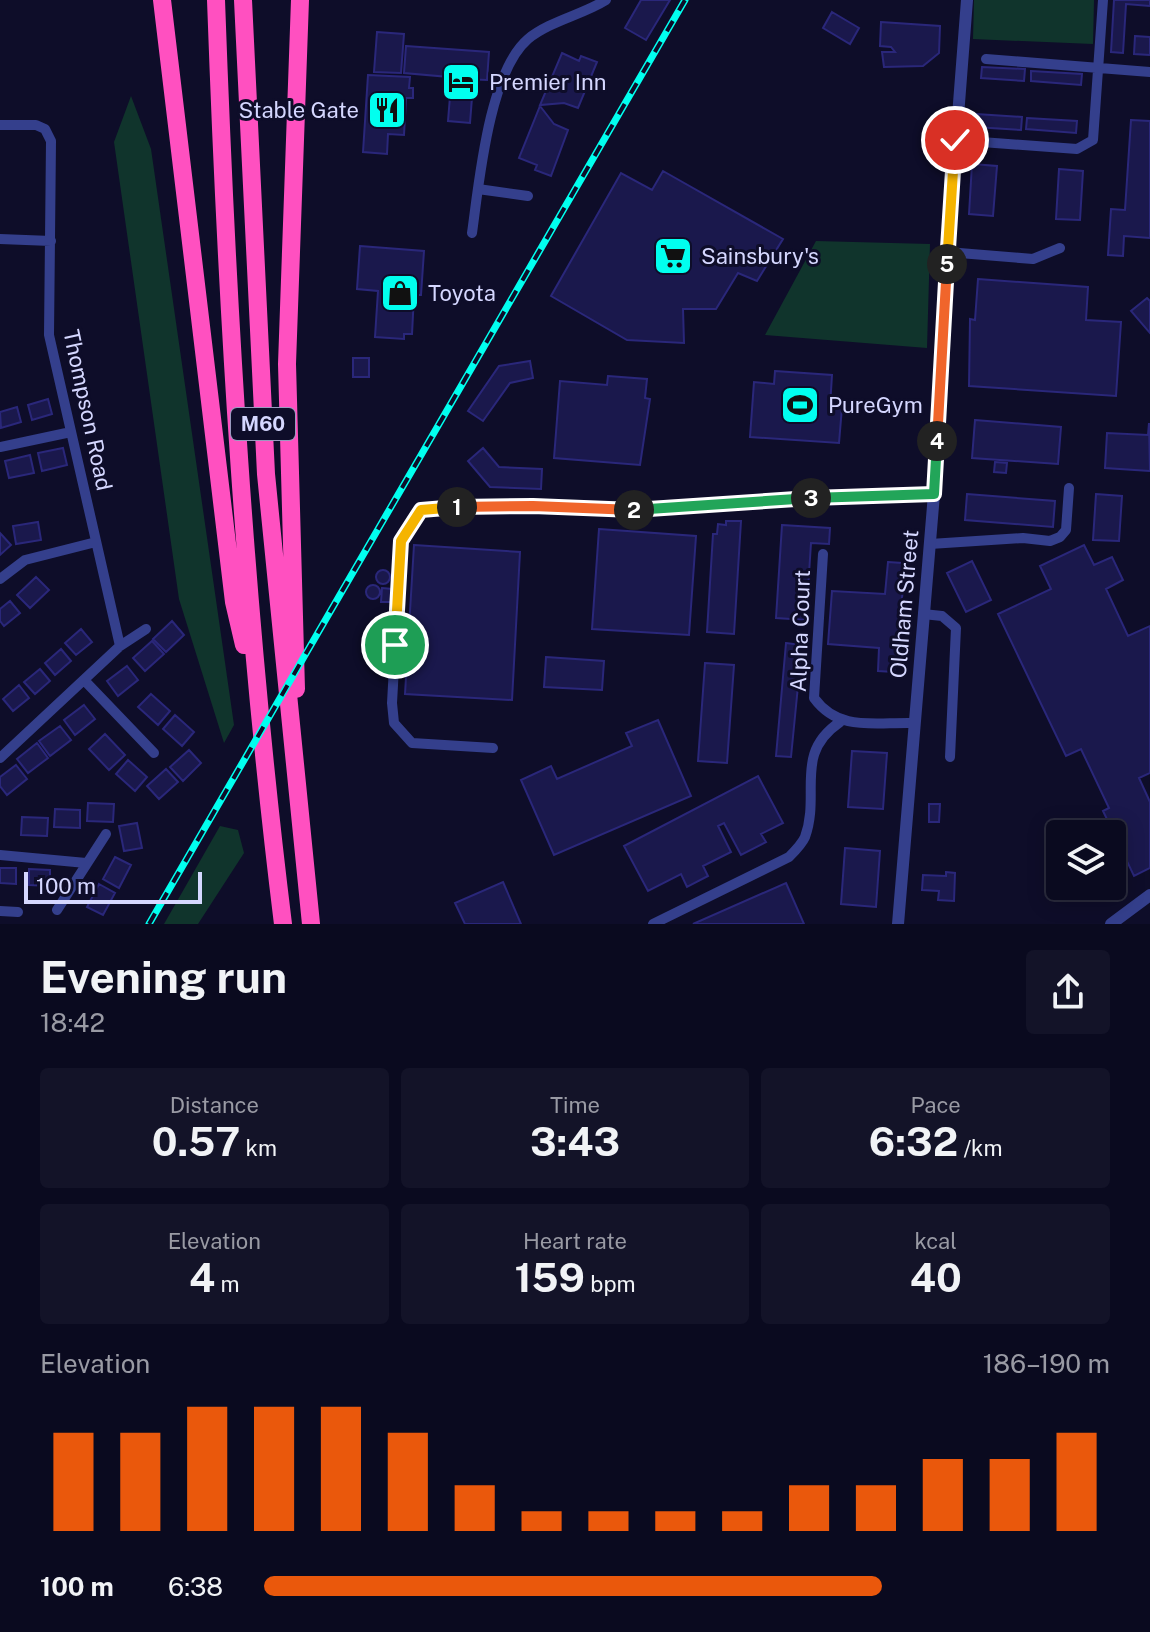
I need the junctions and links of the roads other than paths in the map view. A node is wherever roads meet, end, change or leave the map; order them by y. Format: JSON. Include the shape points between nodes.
{"nodes":[{"id":1,"x":162,"y":0,"type":"edge"},
{"id":2,"x":173,"y":0,"type":"edge"},
{"id":3,"x":216,"y":0,"type":"edge"},
{"id":4,"x":243,"y":0,"type":"edge"},
{"id":5,"x":300,"y":0,"type":"edge"},
{"id":6,"x":309,"y":0,"type":"edge"},
{"id":7,"x":606,"y":0,"type":"edge"},
{"id":8,"x":967,"y":0,"type":"edge"},
{"id":9,"x":1103,"y":0,"type":"edge"},
{"id":10,"x":299,"y":23,"type":"junction"},
{"id":11,"x":986,"y":59,"type":"dead end"},
{"id":12,"x":1099,"y":69,"type":"junction"},
{"id":13,"x":1150,"y":72,"type":"edge"},
{"id":14,"x":175,"y":100,"type":"junction"},
{"id":15,"x":0,"y":125,"type":"edge"},
{"id":16,"x":955,"y":140,"type":"junction"},
{"id":17,"x":478,"y":189,"type":"junction"},
{"id":18,"x":528,"y":196,"type":"dead end"},
{"id":19,"x":472,"y":233,"type":"dead end"},
{"id":20,"x":0,"y":239,"type":"edge"},
{"id":21,"x":51,"y":241,"type":"junction"},
{"id":22,"x":1060,"y":248,"type":"dead end"},
{"id":23,"x":947,"y":252,"type":"junction"},
{"id":24,"x":71,"y":432,"type":"junction"},
{"id":25,"x":0,"y":447,"type":"edge"},
{"id":26,"x":1069,"y":488,"type":"dead end"},
{"id":27,"x":934,"y":494,"type":"junction"},
{"id":28,"x":96,"y":542,"type":"junction"},
{"id":29,"x":930,"y":544,"type":"junction"},
{"id":30,"x":823,"y":554,"type":"dead end"},
{"id":31,"x":0,"y":579,"type":"edge"},
{"id":32,"x":923,"y":614,"type":"junction"},
{"id":33,"x":146,"y":629,"type":"dead end"},
{"id":34,"x":120,"y":646,"type":"junction"},
{"id":35,"x":84,"y":680,"type":"junction"},
{"id":36,"x":259,"y":710,"type":"junction"},
{"id":37,"x":840,"y":722,"type":"junction"},
{"id":38,"x":913,"y":723,"type":"junction"},
{"id":39,"x":493,"y":748,"type":"dead end"},
{"id":40,"x":154,"y":753,"type":"dead end"},
{"id":41,"x":950,"y":757,"type":"dead end"},
{"id":42,"x":0,"y":758,"type":"edge"},
{"id":43,"x":106,"y":834,"type":"dead end"},
{"id":44,"x":301,"y":846,"type":"junction"},
{"id":45,"x":0,"y":855,"type":"edge"},
{"id":46,"x":86,"y":863,"type":"junction"},
{"id":47,"x":1150,"y":895,"type":"edge"},
{"id":48,"x":57,"y":910,"type":"dead end"},
{"id":49,"x":0,"y":911,"type":"edge"},
{"id":50,"x":18,"y":912,"type":"dead end"},
{"id":51,"x":283,"y":924,"type":"edge"},
{"id":52,"x":311,"y":924,"type":"edge"},
{"id":53,"x":653,"y":924,"type":"edge"},
{"id":54,"x":898,"y":924,"type":"edge"},
{"id":55,"x":1111,"y":924,"type":"edge"}],
"edges":[{"from":1,"to":14,"type":"highway","number":"M60"},
{"from":2,"to":14,"type":"highway","number":"M60"},
{"from":3,"to":36,"type":"highway","number":"M60","via":[[228,306]]},
{"from":4,"to":44,"type":"highway","number":"M60","via":[[266,474]]},
{"from":5,"to":10,"type":"highway","number":"M60"},
{"from":6,"to":10,"type":"highway","number":"M60"},
{"from":7,"to":17,"type":"street","via":[[536,33],[520,50],[499,90]]},
{"from":8,"to":16,"type":"street","name":"Oldham Street"},
{"from":9,"to":12,"type":"street"},
{"from":10,"to":44,"type":"highway","number":"M60","via":[[287,364]]},
{"from":11,"to":12,"type":"street"},
{"from":12,"to":13,"type":"street"},
{"from":12,"to":16,"type":"street","via":[[1093,140],[1077,149]]},
{"from":14,"to":36,"type":"highway","number":"M60","via":[[234,602]]},
{"from":15,"to":21,"type":"street","name":"Thompson Road","via":[[36,125],[51,141]]},
{"from":16,"to":23,"type":"street","name":"Oldham Street"},
{"from":17,"to":18,"type":"street"},
{"from":17,"to":19,"type":"street"},
{"from":20,"to":21,"type":"street"},
{"from":21,"to":24,"type":"street","name":"Thompson Road","via":[[49,335]]},
{"from":22,"to":23,"type":"street","via":[[1033,259]]},
{"from":23,"to":27,"type":"street","name":"Oldham Street"},
{"from":24,"to":25,"type":"street"},
{"from":24,"to":28,"type":"street","name":"Thompson Road"},
{"from":26,"to":29,"type":"street","via":[[1066,530],[1050,541]]},
{"from":27,"to":29,"type":"street","name":"Oldham Street"},
{"from":27,"to":39,"type":"street","via":[[747,500],[648,511],[533,506],[421,510],[401,541],[394,723],[412,743]]},
{"from":28,"to":31,"type":"street","via":[[25,560]]},
{"from":28,"to":34,"type":"street","name":"Thompson Road"},
{"from":29,"to":32,"type":"street","name":"Oldham Street"},
{"from":30,"to":37,"type":"street","name":"Alpha Court","via":[[814,698]]},
{"from":32,"to":38,"type":"street","name":"Oldham Street"},
{"from":32,"to":41,"type":"street","via":[[942,616],[956,628]]},
{"from":33,"to":34,"type":"street"},
{"from":34,"to":35,"type":"street"},
{"from":35,"to":40,"type":"street"},
{"from":35,"to":42,"type":"street"},
{"from":36,"to":51,"type":"highway","number":"M60"},
{"from":37,"to":38,"type":"street"},
{"from":37,"to":53,"type":"street","via":[[814,747],[805,838],[789,857]]},
{"from":38,"to":54,"type":"street","name":"Oldham Street"},
{"from":43,"to":46,"type":"street"},
{"from":44,"to":52,"type":"highway","number":"M60"},
{"from":45,"to":46,"type":"street"},
{"from":46,"to":48,"type":"street"},
{"from":47,"to":55,"type":"street"},
{"from":49,"to":50,"type":"street"}]}
